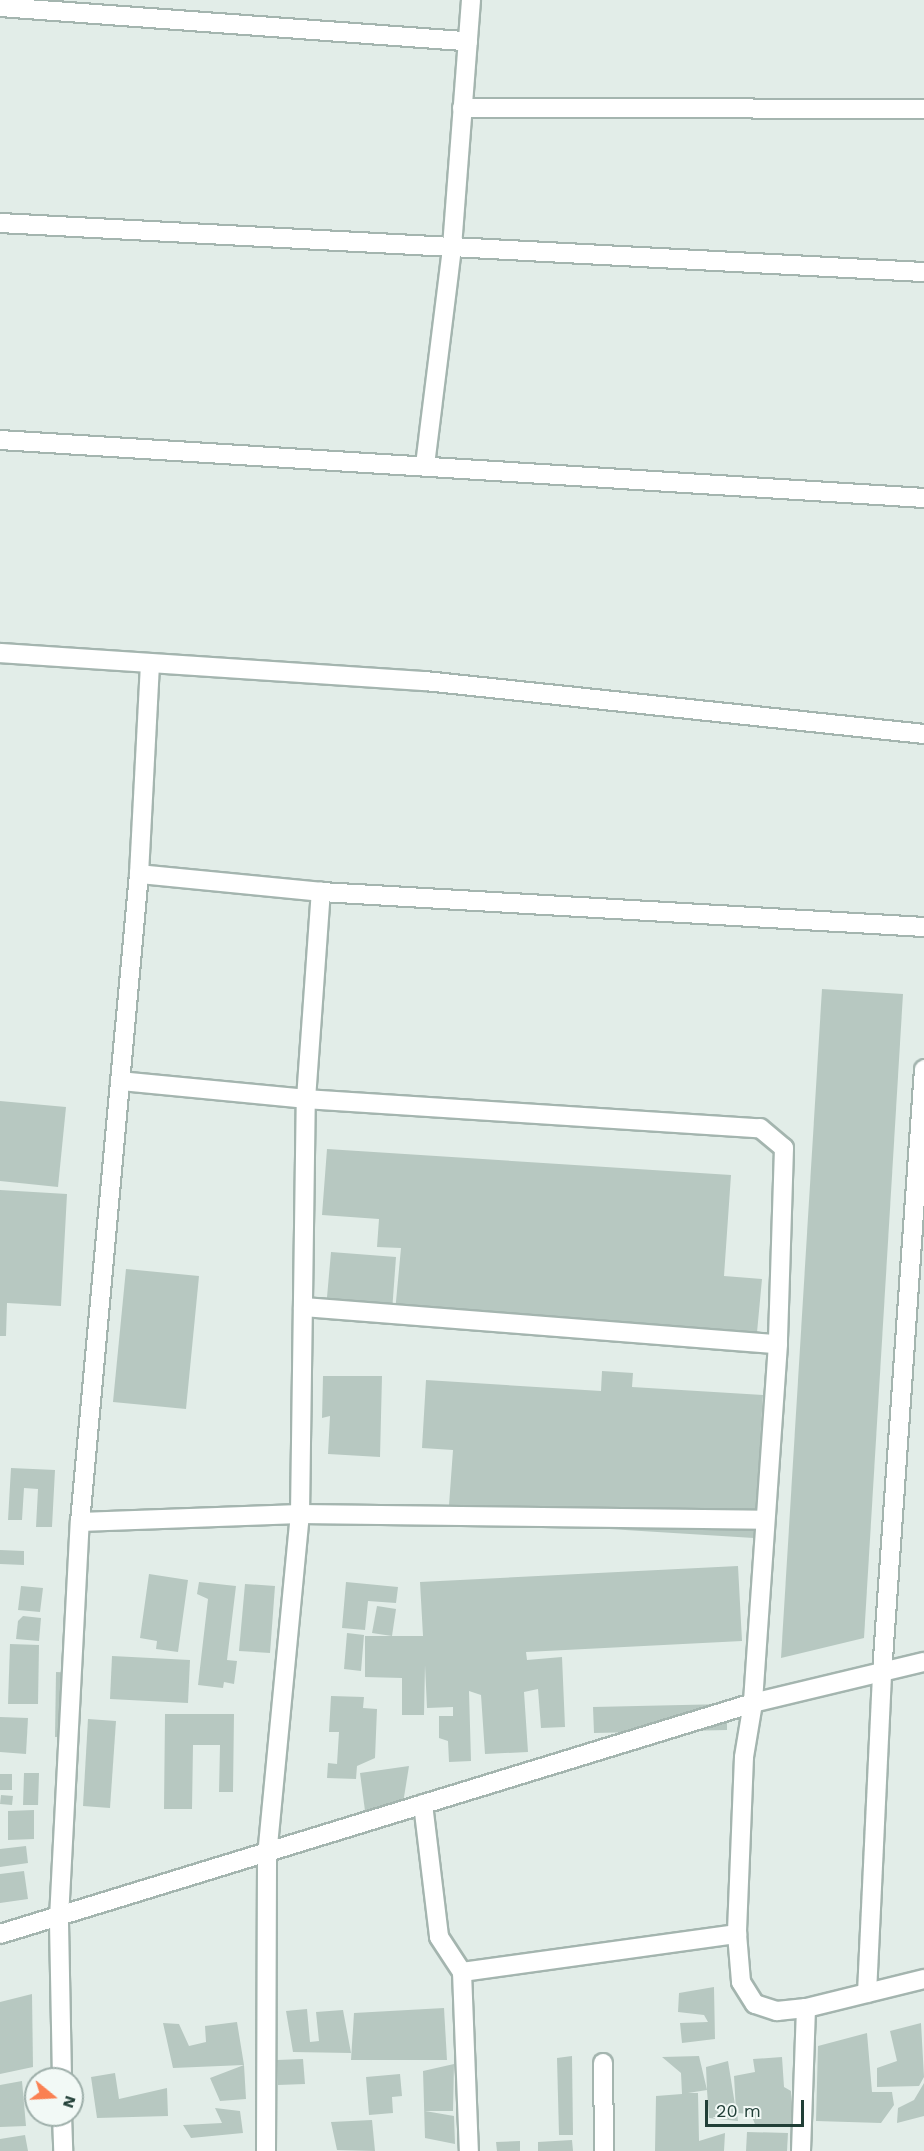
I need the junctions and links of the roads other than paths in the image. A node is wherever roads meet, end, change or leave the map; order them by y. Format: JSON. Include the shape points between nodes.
{"nodes":[{"id":1,"x":471,"y":0,"type":"edge"},
{"id":2,"x":0,"y":7,"type":"edge"},
{"id":3,"x":468,"y":40,"type":"junction"},
{"id":4,"x":462,"y":108,"type":"junction"},
{"id":5,"x":924,"y":109,"type":"edge"},
{"id":6,"x":0,"y":223,"type":"edge"},
{"id":7,"x":452,"y":246,"type":"junction"},
{"id":8,"x":924,"y":272,"type":"edge"},
{"id":9,"x":0,"y":440,"type":"edge"},
{"id":10,"x":425,"y":465,"type":"junction"},
{"id":11,"x":924,"y":498,"type":"edge"},
{"id":12,"x":0,"y":653,"type":"edge"},
{"id":13,"x":150,"y":664,"type":"junction"},
{"id":14,"x":924,"y":734,"type":"edge"},
{"id":15,"x":139,"y":874,"type":"junction"},
{"id":16,"x":321,"y":892,"type":"junction"},
{"id":17,"x":924,"y":927,"type":"edge"},
{"id":18,"x":924,"y":1069,"type":"edge"},
{"id":19,"x":120,"y":1081,"type":"junction"},
{"id":20,"x":306,"y":1100,"type":"junction"},
{"id":21,"x":303,"y":1307,"type":"junction"},
{"id":22,"x":778,"y":1344,"type":"junction"},
{"id":23,"x":300,"y":1514,"type":"junction"},
{"id":24,"x":764,"y":1520,"type":"junction"},
{"id":25,"x":80,"y":1522,"type":"junction"},
{"id":26,"x":924,"y":1662,"type":"edge"},
{"id":27,"x":882,"y":1674,"type":"junction"},
{"id":28,"x":753,"y":1703,"type":"junction"},
{"id":29,"x":423,"y":1804,"type":"junction"},
{"id":30,"x":267,"y":1856,"type":"junction"},
{"id":31,"x":59,"y":1918,"type":"junction"},
{"id":32,"x":0,"y":1934,"type":"edge"},
{"id":33,"x":737,"y":1934,"type":"junction"},
{"id":34,"x":462,"y":1972,"type":"junction"},
{"id":35,"x":924,"y":1979,"type":"edge"},
{"id":36,"x":867,"y":1993,"type":"junction"},
{"id":37,"x":806,"y":2008,"type":"junction"},
{"id":38,"x":603,"y":2062,"type":"dead end"},
{"id":39,"x":62,"y":2067,"type":"edge"},
{"id":40,"x":62,"y":2127,"type":"edge"},
{"id":41,"x":63,"y":2151,"type":"edge"},
{"id":42,"x":266,"y":2151,"type":"edge"},
{"id":43,"x":469,"y":2151,"type":"edge"},
{"id":44,"x":604,"y":2151,"type":"edge"},
{"id":45,"x":801,"y":2151,"type":"edge"}],
"edges":[{"from":1,"to":3,"type":"street"},
{"from":2,"to":3,"type":"street"},
{"from":3,"to":4,"type":"street"},
{"from":4,"to":5,"type":"street"},
{"from":4,"to":7,"type":"street"},
{"from":6,"to":7,"type":"street"},
{"from":7,"to":8,"type":"street"},
{"from":7,"to":10,"type":"street"},
{"from":9,"to":10,"type":"street"},
{"from":10,"to":11,"type":"street"},
{"from":12,"to":13,"type":"street"},
{"from":13,"to":14,"type":"street","via":[[425,681]]},
{"from":13,"to":15,"type":"street"},
{"from":15,"to":16,"type":"street"},
{"from":15,"to":19,"type":"street"},
{"from":16,"to":17,"type":"street"},
{"from":16,"to":20,"type":"street"},
{"from":18,"to":27,"type":"street"},
{"from":19,"to":20,"type":"street"},
{"from":19,"to":25,"type":"street"},
{"from":20,"to":21,"type":"street"},
{"from":20,"to":22,"type":"street","via":[[768,1132],[784,1148],[787,1172]]},
{"from":21,"to":22,"type":"street"},
{"from":21,"to":23,"type":"street"},
{"from":22,"to":24,"type":"street"},
{"from":23,"to":24,"type":"street"},
{"from":23,"to":25,"type":"street"},
{"from":23,"to":30,"type":"street"},
{"from":24,"to":28,"type":"street"},
{"from":25,"to":31,"type":"street"},
{"from":26,"to":27,"type":"street"},
{"from":27,"to":28,"type":"street"},
{"from":27,"to":36,"type":"street"},
{"from":28,"to":29,"type":"street"},
{"from":28,"to":33,"type":"street","via":[[744,1757]]},
{"from":29,"to":30,"type":"street"},
{"from":29,"to":34,"type":"street","via":[[439,1937]]},
{"from":30,"to":31,"type":"street"},
{"from":30,"to":42,"type":"street"},
{"from":31,"to":32,"type":"street"},
{"from":31,"to":39,"type":"street"},
{"from":33,"to":34,"type":"street"},
{"from":33,"to":37,"type":"street","via":[[741,1982],[755,2004],[777,2011]]},
{"from":34,"to":43,"type":"street"},
{"from":35,"to":36,"type":"street"},
{"from":36,"to":37,"type":"street"},
{"from":37,"to":45,"type":"street"},
{"from":38,"to":44,"type":"street"},
{"from":40,"to":41,"type":"street"}]}
